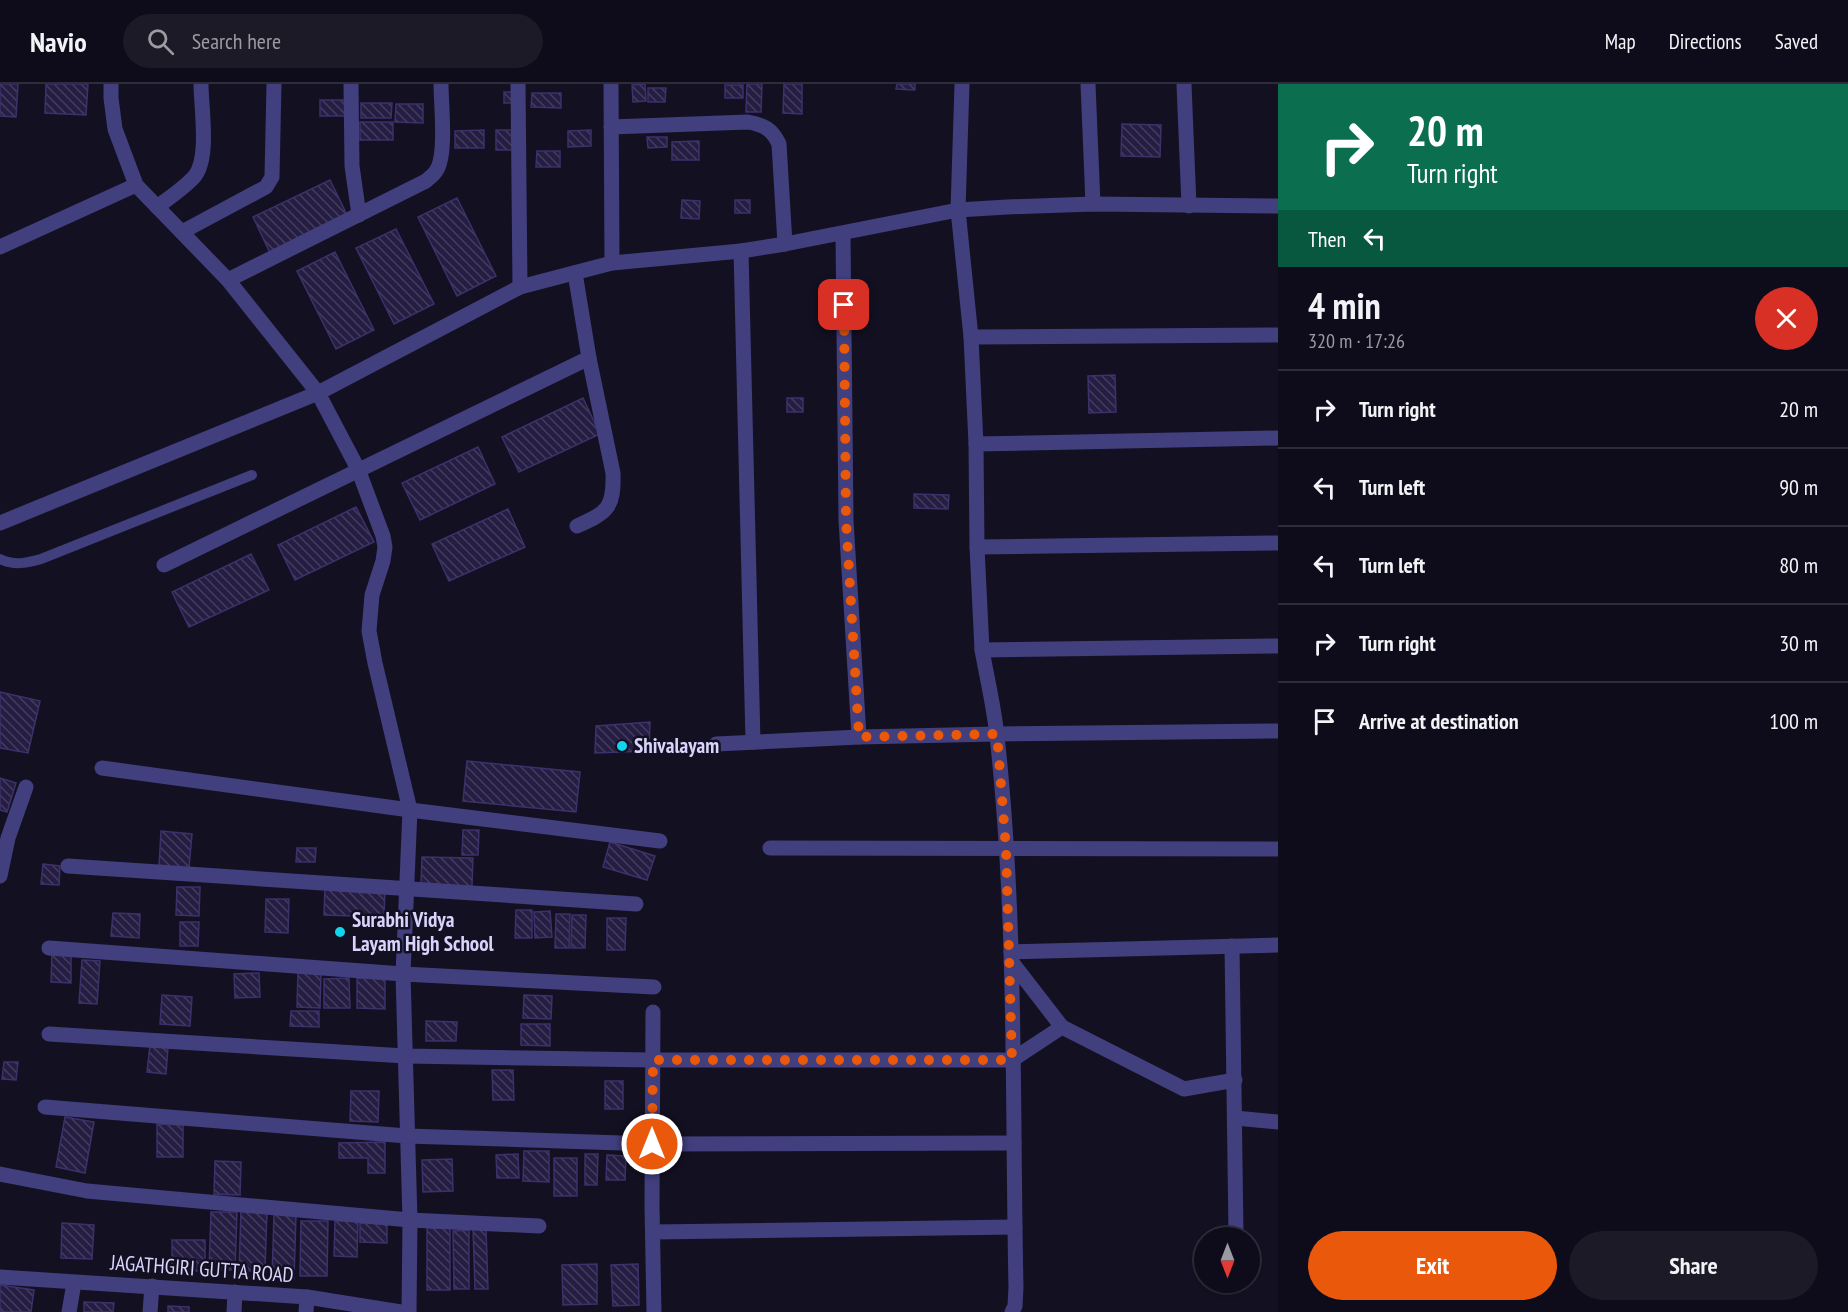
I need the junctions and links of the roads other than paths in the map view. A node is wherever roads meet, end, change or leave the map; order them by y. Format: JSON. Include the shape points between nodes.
{"nodes":[{"id":1,"x":111,"y":84,"type":"edge"},
{"id":2,"x":201,"y":84,"type":"edge"},
{"id":3,"x":274,"y":84,"type":"edge"},
{"id":4,"x":351,"y":84,"type":"edge"},
{"id":5,"x":441,"y":84,"type":"edge"},
{"id":6,"x":518,"y":84,"type":"edge"},
{"id":7,"x":611,"y":84,"type":"edge"},
{"id":8,"x":962,"y":84,"type":"edge"},
{"id":9,"x":1088,"y":84,"type":"edge"},
{"id":10,"x":1184,"y":84,"type":"edge"},
{"id":11,"x":611,"y":127,"type":"junction"},
{"id":12,"x":136,"y":185,"type":"junction"},
{"id":13,"x":1093,"y":204,"type":"junction"},
{"id":14,"x":1189,"y":206,"type":"junction"},
{"id":15,"x":1278,"y":206,"type":"edge"},
{"id":16,"x":157,"y":207,"type":"junction"},
{"id":17,"x":958,"y":210,"type":"junction"},
{"id":18,"x":359,"y":215,"type":"junction"},
{"id":19,"x":182,"y":232,"type":"junction"},
{"id":20,"x":843,"y":234,"type":"junction"},
{"id":21,"x":785,"y":244,"type":"junction"},
{"id":22,"x":0,"y":247,"type":"edge"},
{"id":23,"x":741,"y":251,"type":"junction"},
{"id":24,"x":612,"y":263,"type":"junction"},
{"id":25,"x":575,"y":273,"type":"junction"},
{"id":26,"x":228,"y":280,"type":"junction"},
{"id":27,"x":520,"y":287,"type":"junction"},
{"id":28,"x":1278,"y":335,"type":"edge"},
{"id":29,"x":971,"y":337,"type":"junction"},
{"id":30,"x":589,"y":358,"type":"junction"},
{"id":31,"x":318,"y":393,"type":"junction"},
{"id":32,"x":1278,"y":438,"type":"edge"},
{"id":33,"x":976,"y":444,"type":"junction"},
{"id":34,"x":358,"y":469,"type":"junction"},
{"id":35,"x":252,"y":475,"type":"dead end"},
{"id":36,"x":1,"y":524,"type":"edge"},
{"id":37,"x":577,"y":526,"type":"dead end"},
{"id":38,"x":1278,"y":543,"type":"edge"},
{"id":39,"x":977,"y":547,"type":"junction"},
{"id":40,"x":0,"y":559,"type":"edge"},
{"id":41,"x":164,"y":565,"type":"dead end"},
{"id":42,"x":1278,"y":646,"type":"edge"},
{"id":43,"x":982,"y":650,"type":"junction"},
{"id":44,"x":1278,"y":731,"type":"edge"},
{"id":45,"x":997,"y":734,"type":"junction"},
{"id":46,"x":859,"y":737,"type":"junction"},
{"id":47,"x":753,"y":742,"type":"junction"},
{"id":48,"x":716,"y":744,"type":"dead end"},
{"id":49,"x":102,"y":768,"type":"dead end"},
{"id":50,"x":26,"y":787,"type":"dead end"},
{"id":51,"x":410,"y":810,"type":"junction"},
{"id":52,"x":4,"y":836,"type":"edge"},
{"id":53,"x":660,"y":842,"type":"dead end"},
{"id":54,"x":770,"y":848,"type":"dead end"},
{"id":55,"x":1006,"y":849,"type":"junction"},
{"id":56,"x":1278,"y":849,"type":"edge"},
{"id":57,"x":68,"y":866,"type":"dead end"},
{"id":58,"x":0,"y":876,"type":"edge"},
{"id":59,"x":407,"y":887,"type":"junction"},
{"id":60,"x":636,"y":904,"type":"dead end"},
{"id":61,"x":1278,"y":945,"type":"edge"},
{"id":62,"x":1232,"y":946,"type":"junction"},
{"id":63,"x":49,"y":948,"type":"dead end"},
{"id":64,"x":1011,"y":957,"type":"junction"},
{"id":65,"x":403,"y":974,"type":"junction"},
{"id":66,"x":654,"y":987,"type":"dead end"},
{"id":67,"x":653,"y":1012,"type":"dead end"},
{"id":68,"x":1062,"y":1027,"type":"junction"},
{"id":69,"x":50,"y":1034,"type":"dead end"},
{"id":70,"x":405,"y":1056,"type":"junction"},
{"id":71,"x":653,"y":1060,"type":"junction"},
{"id":72,"x":1012,"y":1060,"type":"junction"},
{"id":73,"x":1235,"y":1080,"type":"junction"},
{"id":74,"x":45,"y":1107,"type":"dead end"},
{"id":75,"x":1235,"y":1118,"type":"junction"},
{"id":76,"x":1278,"y":1122,"type":"edge"},
{"id":77,"x":407,"y":1136,"type":"junction"},
{"id":78,"x":1014,"y":1143,"type":"junction"},
{"id":79,"x":652,"y":1144,"type":"junction"},
{"id":80,"x":0,"y":1174,"type":"edge"},
{"id":81,"x":410,"y":1220,"type":"junction"},
{"id":82,"x":539,"y":1226,"type":"dead end"},
{"id":83,"x":1015,"y":1227,"type":"junction"},
{"id":84,"x":1236,"y":1227,"type":"edge"},
{"id":85,"x":653,"y":1232,"type":"junction"},
{"id":86,"x":0,"y":1277,"type":"edge"},
{"id":87,"x":74,"y":1283,"type":"junction"},
{"id":88,"x":152,"y":1286,"type":"junction"},
{"id":89,"x":235,"y":1292,"type":"junction"},
{"id":90,"x":307,"y":1304,"type":"edge"},
{"id":91,"x":69,"y":1312,"type":"edge"},
{"id":92,"x":150,"y":1312,"type":"edge"},
{"id":93,"x":234,"y":1312,"type":"edge"},
{"id":94,"x":401,"y":1312,"type":"edge"},
{"id":95,"x":409,"y":1312,"type":"edge"},
{"id":96,"x":654,"y":1312,"type":"edge"},
{"id":97,"x":1012,"y":1312,"type":"edge"}],
"edges":[{"from":1,"to":12,"type":"street","via":[[115,129]]},
{"from":2,"to":16,"type":"street","via":[[200,167],[194,177]]},
{"from":3,"to":19,"type":"street","via":[[272,177],[266,187]]},
{"from":4,"to":18,"type":"street","via":[[352,166]]},
{"from":5,"to":18,"type":"street","via":[[442,152],[435,173]]},
{"from":6,"to":27,"type":"street"},
{"from":7,"to":11,"type":"street"},
{"from":8,"to":17,"type":"street"},
{"from":9,"to":13,"type":"street"},
{"from":10,"to":14,"type":"street"},
{"from":11,"to":21,"type":"street","via":[[748,122],[773,132],[779,144]]},
{"from":11,"to":24,"type":"street"},
{"from":12,"to":16,"type":"street"},
{"from":12,"to":22,"type":"street"},
{"from":13,"to":14,"type":"street"},
{"from":13,"to":17,"type":"street"},
{"from":14,"to":15,"type":"street"},
{"from":16,"to":19,"type":"street"},
{"from":17,"to":20,"type":"street"},
{"from":17,"to":29,"type":"street"},
{"from":18,"to":26,"type":"street"},
{"from":19,"to":26,"type":"street"},
{"from":20,"to":21,"type":"street"},
{"from":20,"to":46,"type":"street","via":[[846,520]]},
{"from":21,"to":23,"type":"street"},
{"from":23,"to":24,"type":"street"},
{"from":23,"to":47,"type":"street"},
{"from":24,"to":25,"type":"street"},
{"from":25,"to":27,"type":"street"},
{"from":25,"to":30,"type":"street"},
{"from":26,"to":31,"type":"street"},
{"from":27,"to":31,"type":"street"},
{"from":28,"to":29,"type":"street"},
{"from":29,"to":33,"type":"street"},
{"from":30,"to":34,"type":"street"},
{"from":30,"to":37,"type":"street","via":[[614,493],[608,508]]},
{"from":31,"to":34,"type":"street"},
{"from":31,"to":36,"type":"street"},
{"from":32,"to":33,"type":"street"},
{"from":33,"to":39,"type":"street"},
{"from":34,"to":41,"type":"street"},
{"from":34,"to":51,"type":"street","via":[[383,536],[383,561],[372,595],[369,631]]},
{"from":35,"to":40,"type":"lane","via":[[41,559],[20,565]]},
{"from":38,"to":39,"type":"street"},
{"from":39,"to":43,"type":"street"},
{"from":42,"to":43,"type":"street"},
{"from":43,"to":45,"type":"street"},
{"from":44,"to":45,"type":"street"},
{"from":45,"to":46,"type":"street"},
{"from":45,"to":55,"type":"street"},
{"from":46,"to":47,"type":"street"},
{"from":47,"to":48,"type":"street"},
{"from":49,"to":51,"type":"street"},
{"from":50,"to":52,"type":"street"},
{"from":51,"to":53,"type":"street"},
{"from":51,"to":59,"type":"street"},
{"from":52,"to":58,"type":"street"},
{"from":54,"to":55,"type":"street"},
{"from":55,"to":56,"type":"street"},
{"from":55,"to":64,"type":"street"},
{"from":57,"to":59,"type":"street"},
{"from":59,"to":60,"type":"street"},
{"from":59,"to":65,"type":"street"},
{"from":61,"to":62,"type":"street"},
{"from":62,"to":64,"type":"street"},
{"from":62,"to":73,"type":"street"},
{"from":63,"to":65,"type":"street"},
{"from":64,"to":68,"type":"street"},
{"from":64,"to":72,"type":"street"},
{"from":65,"to":66,"type":"street"},
{"from":65,"to":70,"type":"street"},
{"from":67,"to":71,"type":"street"},
{"from":68,"to":72,"type":"street"},
{"from":68,"to":73,"type":"street","via":[[1184,1089]]},
{"from":69,"to":70,"type":"street"},
{"from":70,"to":71,"type":"street"},
{"from":70,"to":77,"type":"street"},
{"from":71,"to":72,"type":"street"},
{"from":71,"to":79,"type":"street"},
{"from":72,"to":78,"type":"street"},
{"from":73,"to":75,"type":"street"},
{"from":74,"to":77,"type":"street"},
{"from":75,"to":76,"type":"street"},
{"from":75,"to":84,"type":"street"},
{"from":77,"to":79,"type":"street"},
{"from":77,"to":81,"type":"street"},
{"from":78,"to":79,"type":"street"},
{"from":78,"to":83,"type":"street"},
{"from":79,"to":85,"type":"street"},
{"from":80,"to":81,"type":"street","via":[[87,1191]]},
{"from":81,"to":82,"type":"street"},
{"from":81,"to":95,"type":"street"},
{"from":83,"to":85,"type":"street"},
{"from":83,"to":97,"type":"street","via":[[1016,1287]]},
{"from":85,"to":96,"type":"street"},
{"from":86,"to":87,"type":"street","name":"JAGATHGIRI GUTTA ROAD"},
{"from":87,"to":88,"type":"street","name":"JAGATHGIRI GUTTA ROAD"},
{"from":87,"to":91,"type":"street"},
{"from":88,"to":89,"type":"street","name":"JAGATHGIRI GUTTA ROAD"},
{"from":88,"to":92,"type":"street"},
{"from":89,"to":90,"type":"street","name":"JAGATHGIRI GUTTA ROAD"},
{"from":89,"to":93,"type":"street"},
{"from":90,"to":94,"type":"street","name":"JAGATHGIRI GUTTA ROAD"}]}
